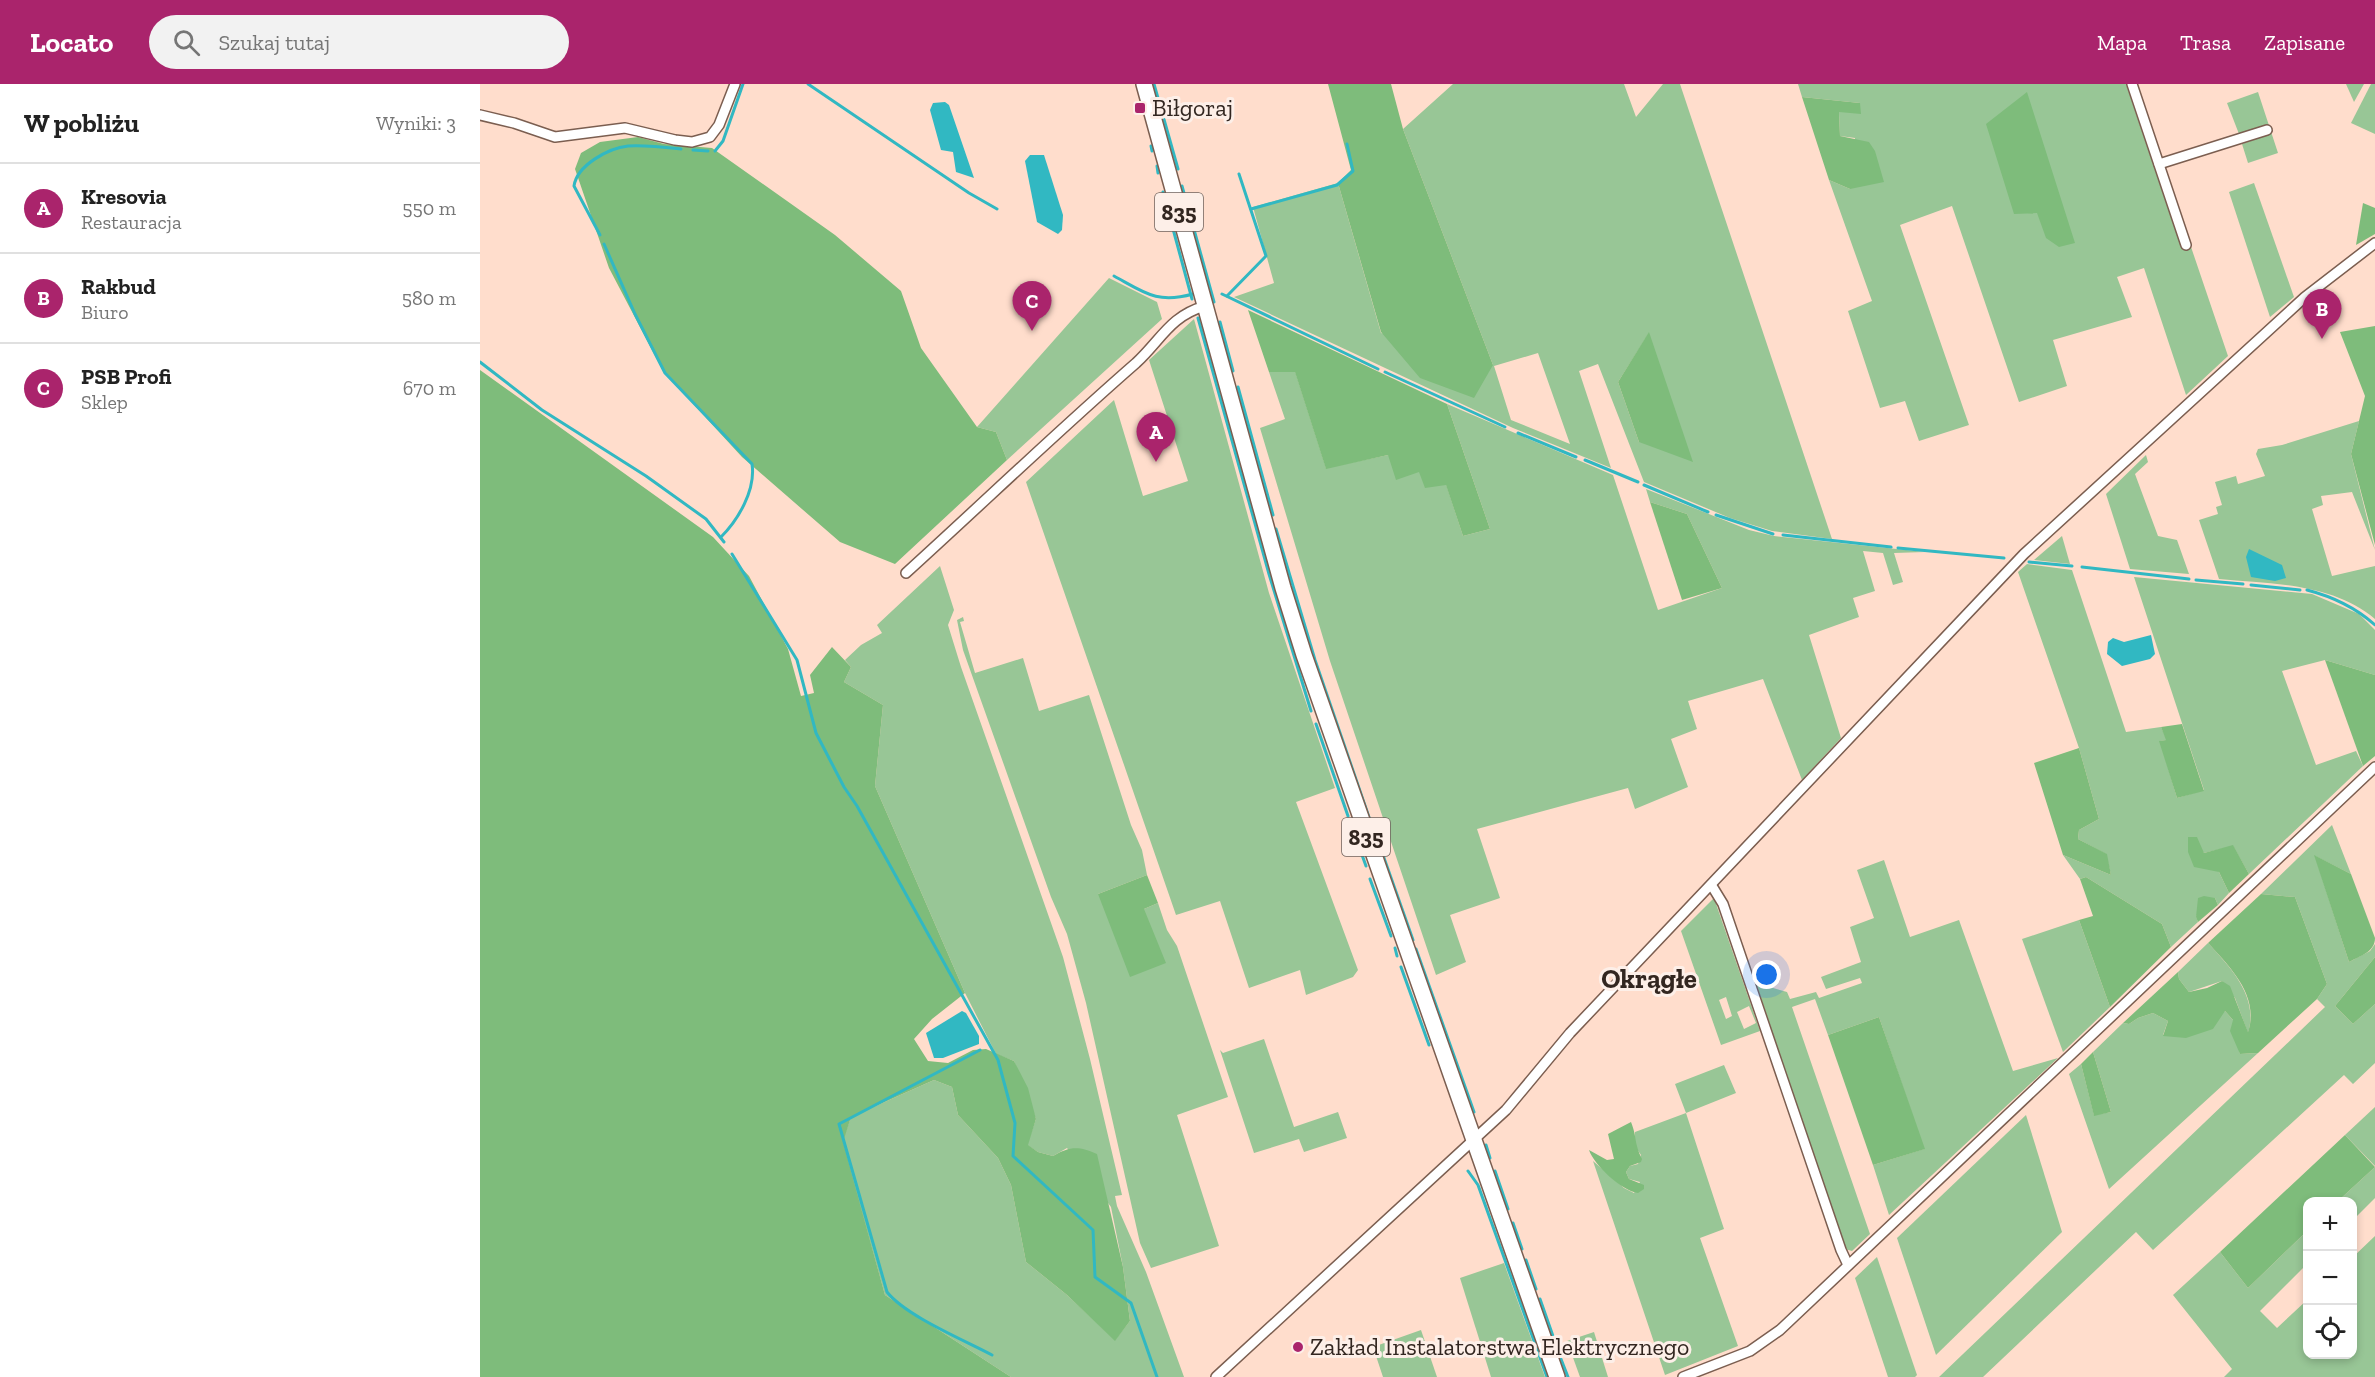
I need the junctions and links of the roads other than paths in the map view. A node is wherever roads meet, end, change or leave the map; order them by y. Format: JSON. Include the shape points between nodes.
{"nodes":[{"id":1,"x":735,"y":84,"type":"edge"},
{"id":2,"x":1144,"y":84,"type":"edge"},
{"id":3,"x":2132,"y":84,"type":"edge"},
{"id":4,"x":480,"y":115,"type":"edge"},
{"id":5,"x":2267,"y":130,"type":"dead end"},
{"id":6,"x":2159,"y":164,"type":"junction"},
{"id":7,"x":2375,"y":243,"type":"edge"},
{"id":8,"x":2186,"y":245,"type":"dead end"},
{"id":9,"x":1205,"y":306,"type":"junction"},
{"id":10,"x":906,"y":573,"type":"dead end"},
{"id":11,"x":2375,"y":767,"type":"edge"},
{"id":12,"x":1712,"y":885,"type":"junction"},
{"id":13,"x":1472,"y":1139,"type":"junction"},
{"id":14,"x":1848,"y":1264,"type":"junction"},
{"id":15,"x":1216,"y":1377,"type":"edge"},
{"id":16,"x":1557,"y":1377,"type":"edge"},
{"id":17,"x":1683,"y":1377,"type":"edge"}],
"edges":[{"from":1,"to":4,"type":"street","via":[[719,125],[710,137],[692,142],[625,128],[555,137]]},
{"from":2,"to":9,"type":"main road","number":"835"},
{"from":3,"to":6,"type":"street"},
{"from":5,"to":6,"type":"street"},
{"from":6,"to":8,"type":"street"},
{"from":7,"to":12,"type":"street","via":[[2305,297],[2024,554]]},
{"from":9,"to":10,"type":"street","via":[[1186,312],[1170,325],[1142,357]]},
{"from":9,"to":13,"type":"main road","number":"835","via":[[1304,655]]},
{"from":11,"to":14,"type":"street"},
{"from":12,"to":13,"type":"street","via":[[1559,1046],[1512,1103]]},
{"from":12,"to":14,"type":"street","via":[[1723,904]]},
{"from":13,"to":15,"type":"street"},
{"from":13,"to":16,"type":"main road","number":"835"},
{"from":14,"to":17,"type":"street","via":[[1765,1342],[1743,1355]]}]}
